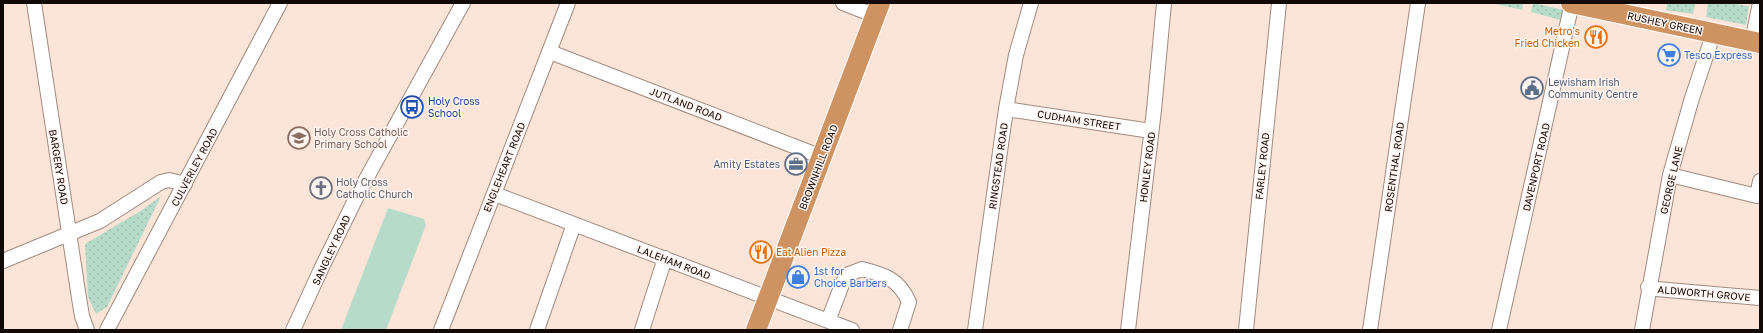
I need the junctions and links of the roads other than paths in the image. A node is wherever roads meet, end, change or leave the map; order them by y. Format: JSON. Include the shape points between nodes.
{"nodes":[{"id":1,"x":34,"y":3,"type":"edge"},
{"id":2,"x":280,"y":3,"type":"edge"},
{"id":3,"x":463,"y":3,"type":"edge"},
{"id":4,"x":568,"y":3,"type":"edge"},
{"id":5,"x":843,"y":3,"type":"edge"},
{"id":6,"x":1030,"y":3,"type":"edge"},
{"id":7,"x":1164,"y":3,"type":"edge"},
{"id":8,"x":1279,"y":3,"type":"edge"},
{"id":9,"x":1418,"y":3,"type":"edge"},
{"id":10,"x":1574,"y":3,"type":"edge"},
{"id":11,"x":1760,"y":3,"type":"edge"},
{"id":12,"x":878,"y":10,"type":"edge"},
{"id":13,"x":1712,"y":33,"type":"junction"},
{"id":14,"x":1756,"y":37,"type":"edge"},
{"id":15,"x":550,"y":52,"type":"junction"},
{"id":16,"x":1006,"y":109,"type":"junction"},
{"id":17,"x":1151,"y":131,"type":"junction"},
{"id":18,"x":822,"y":157,"type":"junction"},
{"id":19,"x":1670,"y":175,"type":"junction"},
{"id":20,"x":1760,"y":181,"type":"edge"},
{"id":21,"x":185,"y":184,"type":"junction"},
{"id":22,"x":495,"y":194,"type":"junction"},
{"id":23,"x":574,"y":224,"type":"junction"},
{"id":24,"x":70,"y":234,"type":"junction"},
{"id":25,"x":665,"y":258,"type":"junction"},
{"id":26,"x":3,"y":261,"type":"edge"},
{"id":27,"x":1648,"y":287,"type":"junction"},
{"id":28,"x":768,"y":298,"type":"junction"},
{"id":29,"x":1760,"y":298,"type":"edge"},
{"id":30,"x":828,"y":321,"type":"junction"},
{"id":31,"x":87,"y":330,"type":"edge"},
{"id":32,"x":107,"y":330,"type":"edge"},
{"id":33,"x":293,"y":330,"type":"edge"},
{"id":34,"x":441,"y":330,"type":"edge"},
{"id":35,"x":537,"y":330,"type":"edge"},
{"id":36,"x":642,"y":330,"type":"edge"},
{"id":37,"x":756,"y":330,"type":"edge"},
{"id":38,"x":852,"y":330,"type":"edge"},
{"id":39,"x":900,"y":330,"type":"edge"},
{"id":40,"x":975,"y":330,"type":"edge"},
{"id":41,"x":1128,"y":330,"type":"edge"},
{"id":42,"x":1246,"y":330,"type":"edge"},
{"id":43,"x":1370,"y":330,"type":"edge"},
{"id":44,"x":1500,"y":330,"type":"edge"},
{"id":45,"x":1642,"y":330,"type":"edge"}],
"edges":[{"from":1,"to":24,"type":"street","name":"BARGERY ROAD"},
{"from":2,"to":21,"type":"street","name":"CULVERLEY ROAD"},
{"from":3,"to":33,"type":"street","name":"SANGLEY ROAD","via":[[359,192]]},
{"from":4,"to":15,"type":"street","name":"ENGLEHEART ROAD"},
{"from":5,"to":12,"type":"street"},
{"from":6,"to":16,"type":"street","name":"RINGSTEAD ROAD","via":[[1016,55]]},
{"from":7,"to":17,"type":"street","name":"HONLEY ROAD"},
{"from":8,"to":42,"type":"street","name":"FARLEY ROAD"},
{"from":9,"to":43,"type":"street","name":"ROSENTHAL ROAD"},
{"from":10,"to":13,"type":"highway","name":"RUSHEY GREEN"},
{"from":10,"to":44,"type":"street","name":"DAVENPORT ROAD"},
{"from":11,"to":14,"type":"street"},
{"from":12,"to":18,"type":"highway","name":"BROWNHILL ROAD"},
{"from":13,"to":14,"type":"highway","name":"RUSHEY GREEN"},
{"from":13,"to":19,"type":"street","name":"GEORGE LANE"},
{"from":15,"to":18,"type":"street","name":"JUTLAND ROAD"},
{"from":15,"to":22,"type":"street","name":"ENGLEHEART ROAD"},
{"from":16,"to":17,"type":"street","name":"CUDHAM STREET"},
{"from":16,"to":40,"type":"street","name":"RINGSTEAD ROAD"},
{"from":17,"to":41,"type":"street","name":"HONLEY ROAD"},
{"from":18,"to":28,"type":"highway","name":"BROWNHILL ROAD"},
{"from":19,"to":20,"type":"street","via":[[1757,196]]},
{"from":19,"to":27,"type":"street","name":"GEORGE LANE"},
{"from":21,"to":24,"type":"street","via":[[169,180],[161,182],[100,221]]},
{"from":21,"to":32,"type":"street","name":"CULVERLEY ROAD"},
{"from":22,"to":23,"type":"street","name":"LALEHAM ROAD"},
{"from":22,"to":34,"type":"street","name":"ENGLEHEART ROAD"},
{"from":23,"to":25,"type":"street","name":"LALEHAM ROAD"},
{"from":23,"to":35,"type":"street"},
{"from":24,"to":26,"type":"street"},
{"from":24,"to":31,"type":"street","name":"BARGERY ROAD","via":[[82,316]]},
{"from":25,"to":28,"type":"street","name":"LALEHAM ROAD"},
{"from":25,"to":36,"type":"street"},
{"from":27,"to":29,"type":"street","name":"ALDWORTH GROVE"},
{"from":27,"to":45,"type":"street","name":"GEORGE LANE"},
{"from":28,"to":30,"type":"street","name":"LALEHAM ROAD"},
{"from":28,"to":37,"type":"highway","name":"BROWNHILL ROAD"},
{"from":30,"to":38,"type":"street","name":"LALEHAM ROAD"},
{"from":30,"to":39,"type":"street","via":[[843,282],[849,274],[862,269],[894,280],[906,295],[909,302]]}]}
